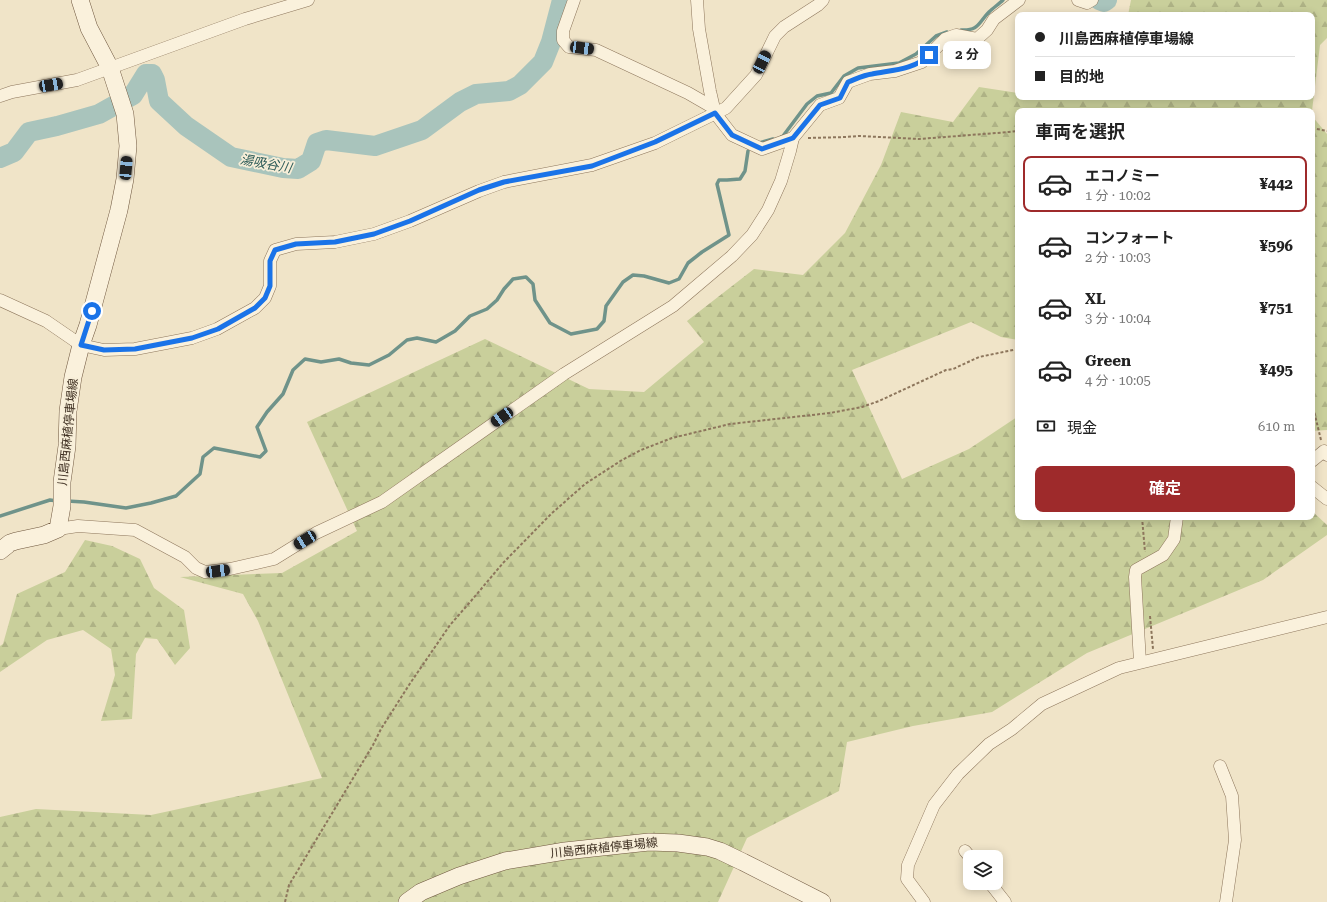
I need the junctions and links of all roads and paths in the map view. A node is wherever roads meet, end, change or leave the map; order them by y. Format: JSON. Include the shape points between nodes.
{"nodes":[{"id":1,"x":80,"y":0,"type":"edge"},
{"id":2,"x":308,"y":0,"type":"edge"},
{"id":3,"x":574,"y":0,"type":"edge"},
{"id":4,"x":697,"y":0,"type":"edge"},
{"id":5,"x":823,"y":0,"type":"edge"},
{"id":6,"x":1019,"y":0,"type":"edge"},
{"id":7,"x":110,"y":68,"type":"junction"},
{"id":8,"x":0,"y":96,"type":"edge"},
{"id":9,"x":714,"y":110,"type":"junction"},
{"id":10,"x":1315,"y":129,"type":"edge"},
{"id":11,"x":1015,"y":131,"type":"edge"},
{"id":12,"x":1327,"y":131,"type":"edge"},
{"id":13,"x":793,"y":138,"type":"junction"},
{"id":14,"x":0,"y":300,"type":"edge"},
{"id":15,"x":81,"y":345,"type":"junction"},
{"id":16,"x":1015,"y":350,"type":"edge"},
{"id":17,"x":1315,"y":414,"type":"edge"},
{"id":18,"x":1326,"y":453,"type":"edge"},
{"id":19,"x":1315,"y":459,"type":"edge"},
{"id":20,"x":1315,"y":489,"type":"edge"},
{"id":21,"x":1327,"y":499,"type":"edge"},
{"id":22,"x":1177,"y":520,"type":"edge"},
{"id":23,"x":58,"y":529,"type":"junction"},
{"id":24,"x":0,"y":551,"type":"edge"},
{"id":25,"x":1327,"y":617,"type":"edge"},
{"id":26,"x":1140,"y":662,"type":"junction"},
{"id":27,"x":1220,"y":766,"type":"dead end"},
{"id":28,"x":996,"y":890,"type":"edge"},
{"id":29,"x":285,"y":902,"type":"edge"},
{"id":30,"x":407,"y":902,"type":"edge"},
{"id":31,"x":822,"y":902,"type":"edge"},
{"id":32,"x":924,"y":902,"type":"edge"},
{"id":33,"x":1005,"y":902,"type":"edge"},
{"id":34,"x":1221,"y":902,"type":"edge"},
{"id":35,"x":1226,"y":902,"type":"edge"}],
"edges":[{"from":1,"to":7,"type":"main road","name":"川島西麻植停車場線","via":[[89,28]]},
{"from":2,"to":7,"type":"street","via":[[245,19]]},
{"from":3,"to":9,"type":"street","via":[[563,31],[563,40],[568,47],[601,52],[688,93]]},
{"from":4,"to":9,"type":"street","via":[[698,29]]},
{"from":5,"to":9,"type":"street","via":[[775,36],[756,75],[726,108]]},
{"from":6,"to":13,"type":"street","via":[[994,19],[977,39],[956,35],[945,40],[922,62],[848,82],[840,98],[820,105]]},
{"from":7,"to":8,"type":"street","via":[[77,80]]},
{"from":7,"to":15,"type":"main road","name":"川島西麻植停車場線","via":[[125,114],[128,146],[125,179],[104,268]]},
{"from":9,"to":13,"type":"street","via":[[732,135],[762,149]]},
{"from":9,"to":15,"type":"street","via":[[655,142],[592,166],[504,182],[374,234],[335,242],[296,244],[275,250],[270,261],[270,286],[265,298],[255,308],[218,329],[192,338],[135,349],[104,350]]},
{"from":10,"to":12,"type":"path"},
{"from":11,"to":13,"type":"path","via":[[919,139],[859,136]]},
{"from":13,"to":23,"type":"street","via":[[781,181],[768,210],[752,235],[732,256],[673,306],[564,374],[382,502],[316,533],[274,559],[206,572],[135,530],[78,526]]},
{"from":14,"to":15,"type":"street","via":[[46,321]]},
{"from":15,"to":23,"type":"main road","name":"川島西麻植停車場線","via":[[68,411]]},
{"from":16,"to":29,"type":"path","via":[[979,357],[862,407],[730,424],[672,438],[641,450],[584,484],[503,563],[450,624],[381,729],[289,885]]},
{"from":17,"to":18,"type":"path"},
{"from":18,"to":19,"type":"street"},
{"from":20,"to":21,"type":"street"},
{"from":22,"to":26,"type":"street","via":[[1174,539],[1163,555],[1136,570]]},
{"from":23,"to":24,"type":"main road","via":[[10,543]]},
{"from":25,"to":26,"type":"street"},
{"from":26,"to":32,"type":"street","via":[[1119,668],[1042,704],[989,744],[958,774],[934,805],[908,865],[907,879]]},
{"from":27,"to":35,"type":"street","via":[[1232,796],[1235,840]]},
{"from":28,"to":33,"type":"street"},
{"from":30,"to":31,"type":"main road","name":"川島西麻植停車場線","via":[[422,892],[459,876],[505,861],[650,842],[700,846],[720,852]]},
{"from":34,"to":35,"type":"street"}]}
